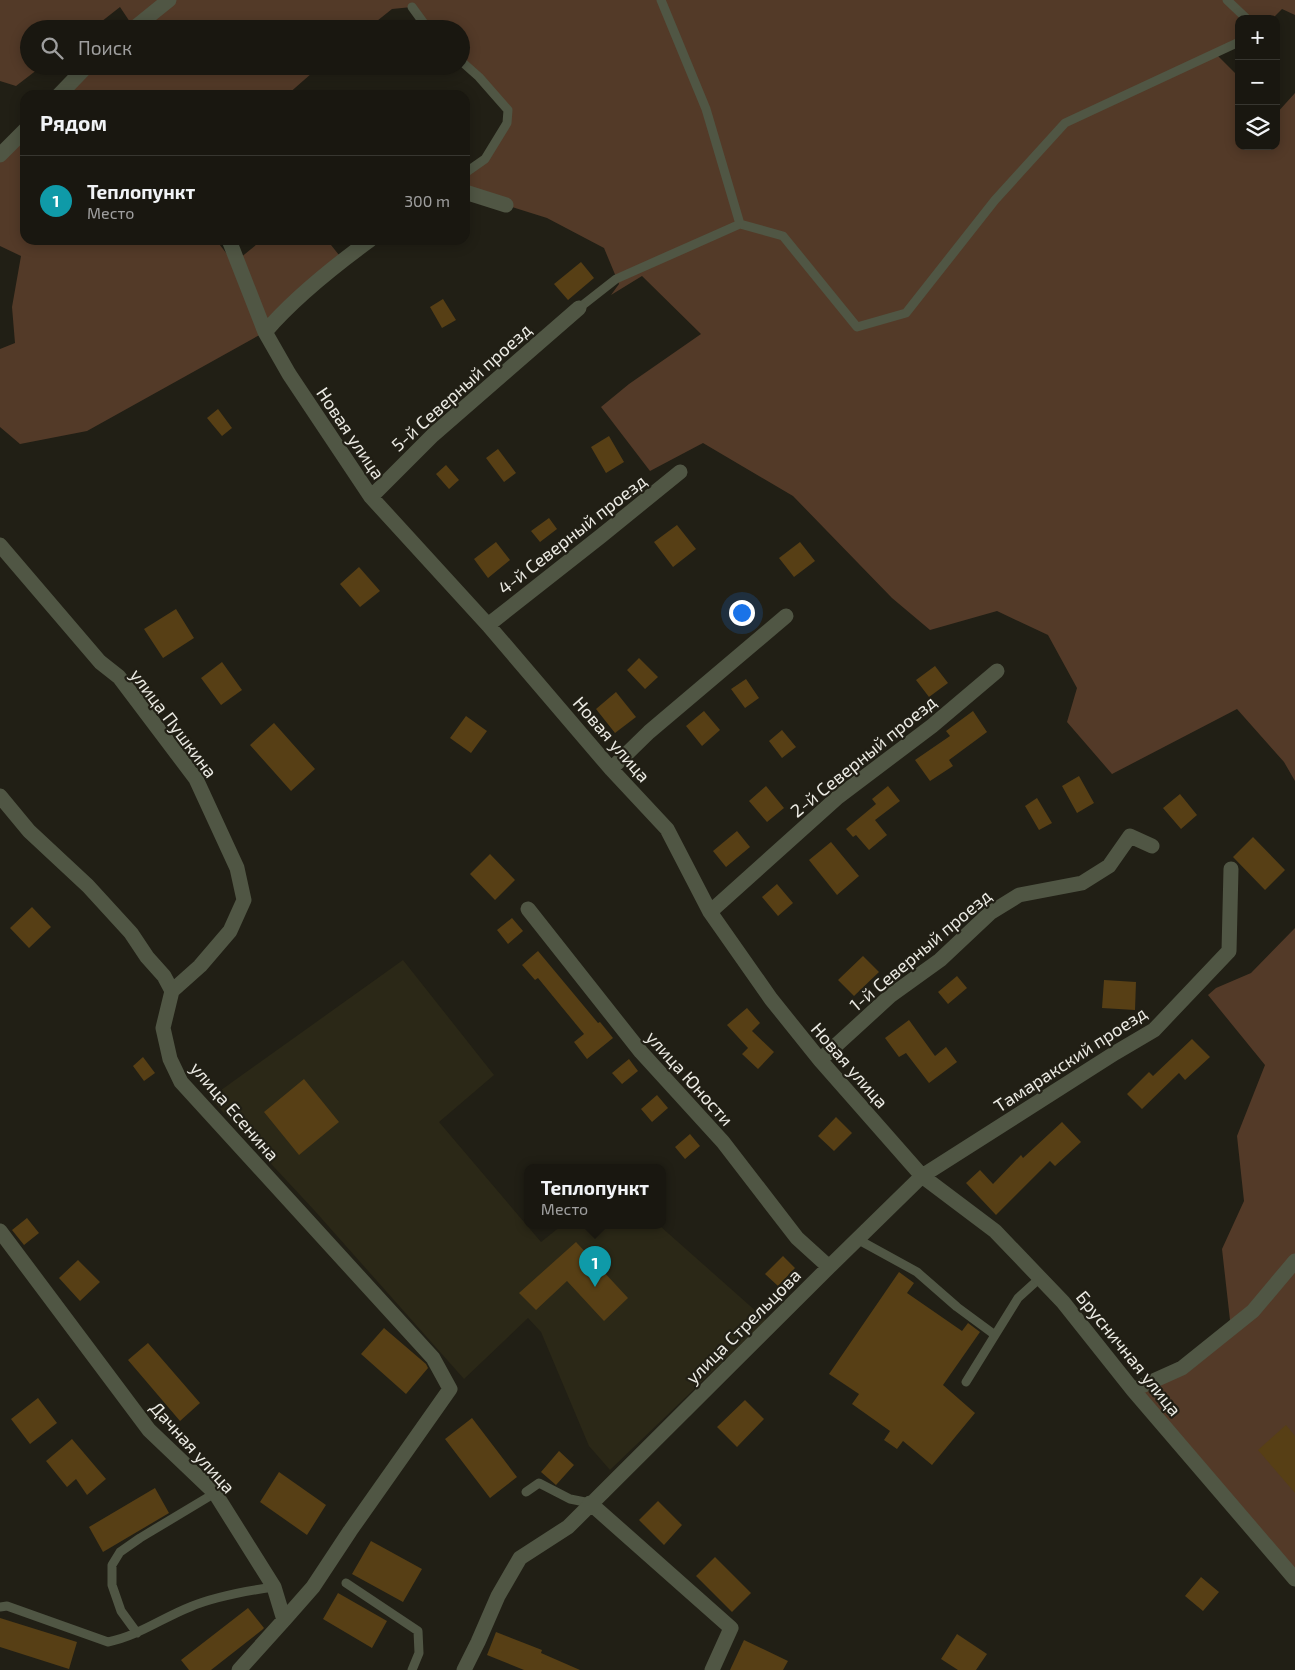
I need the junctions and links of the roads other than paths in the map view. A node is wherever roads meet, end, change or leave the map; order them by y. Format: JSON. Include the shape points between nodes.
{"nodes":[{"id":1,"x":169,"y":0,"type":"edge"},
{"id":2,"x":661,"y":0,"type":"edge"},
{"id":3,"x":1227,"y":0,"type":"edge"},
{"id":4,"x":412,"y":7,"type":"dead end"},
{"id":5,"x":1244,"y":15,"type":"edge"},
{"id":6,"x":144,"y":20,"type":"edge"},
{"id":7,"x":421,"y":20,"type":"edge"},
{"id":8,"x":1235,"y":44,"type":"edge"},
{"id":9,"x":470,"y":70,"type":"edge"},
{"id":10,"x":78,"y":75,"type":"edge"},
{"id":11,"x":64,"y":90,"type":"edge"},
{"id":12,"x":20,"y":135,"type":"edge"},
{"id":13,"x":0,"y":155,"type":"edge"},
{"id":14,"x":470,"y":170,"type":"edge"},
{"id":15,"x":470,"y":193,"type":"edge"},
{"id":16,"x":506,"y":204,"type":"dead end"},
{"id":17,"x":740,"y":224,"type":"junction"},
{"id":18,"x":231,"y":245,"type":"edge"},
{"id":19,"x":363,"y":245,"type":"edge"},
{"id":20,"x":579,"y":308,"type":"joint"},
{"id":21,"x":265,"y":332,"type":"junction"},
{"id":22,"x":680,"y":472,"type":"dead end"},
{"id":23,"x":371,"y":497,"type":"junction"},
{"id":24,"x":0,"y":545,"type":"edge"},
{"id":25,"x":786,"y":616,"type":"dead end"},
{"id":26,"x":488,"y":625,"type":"junction"},
{"id":27,"x":997,"y":671,"type":"dead end"},
{"id":28,"x":611,"y":769,"type":"junction"},
{"id":29,"x":0,"y":796,"type":"edge"},
{"id":30,"x":1152,"y":846,"type":"dead end"},
{"id":31,"x":1232,"y":869,"type":"dead end"},
{"id":32,"x":528,"y":909,"type":"dead end"},
{"id":33,"x":710,"y":912,"type":"junction"},
{"id":34,"x":172,"y":991,"type":"junction"},
{"id":35,"x":820,"y":1060,"type":"junction"},
{"id":36,"x":922,"y":1176,"type":"junction"},
{"id":37,"x":0,"y":1231,"type":"edge"},
{"id":38,"x":857,"y":1240,"type":"junction"},
{"id":39,"x":1295,"y":1261,"type":"edge"},
{"id":40,"x":829,"y":1267,"type":"junction"},
{"id":41,"x":1040,"y":1278,"type":"junction"},
{"id":42,"x":995,"y":1335,"type":"junction"},
{"id":43,"x":966,"y":1382,"type":"dead end"},
{"id":44,"x":1132,"y":1390,"type":"junction"},
{"id":45,"x":526,"y":1492,"type":"dead end"},
{"id":46,"x":215,"y":1493,"type":"junction"},
{"id":47,"x":590,"y":1503,"type":"junction"},
{"id":48,"x":1292,"y":1575,"type":"edge"},
{"id":49,"x":346,"y":1584,"type":"dead end"},
{"id":50,"x":274,"y":1587,"type":"junction"},
{"id":51,"x":0,"y":1607,"type":"edge"},
{"id":52,"x":284,"y":1620,"type":"junction"},
{"id":53,"x":137,"y":1633,"type":"junction"},
{"id":54,"x":239,"y":1670,"type":"edge"},
{"id":55,"x":412,"y":1670,"type":"edge"},
{"id":56,"x":464,"y":1670,"type":"edge"},
{"id":57,"x":712,"y":1670,"type":"edge"}],
"edges":[{"from":1,"to":6,"type":"street"},
{"from":2,"to":17,"type":"lane","via":[[706,109]]},
{"from":3,"to":5,"type":"lane"},
{"from":4,"to":7,"type":"lane"},
{"from":8,"to":17,"type":"lane","via":[[1065,123],[994,200],[906,313],[857,327],[783,236]]},
{"from":9,"to":14,"type":"lane","via":[[508,110],[507,124],[485,160]]},
{"from":10,"to":11,"type":"street"},
{"from":12,"to":13,"type":"street"},
{"from":15,"to":16,"type":"street"},
{"from":17,"to":20,"type":"lane","via":[[616,279]]},
{"from":18,"to":21,"type":"street","name":"Новая улица"},
{"from":19,"to":21,"type":"street","via":[[279,316]]},
{"from":20,"to":23,"type":"street","name":"5-й Северный проезд","via":[[432,434]]},
{"from":21,"to":23,"type":"street","name":"Новая улица","via":[[289,374]]},
{"from":22,"to":26,"type":"street","name":"4-й Северный проезд"},
{"from":23,"to":26,"type":"street","name":"Новая улица"},
{"from":24,"to":34,"type":"street","name":"улица Пушкина","via":[[100,662],[119,677],[196,779],[238,868],[244,900],[230,931],[200,966]]},
{"from":25,"to":28,"type":"street","via":[[649,732]]},
{"from":26,"to":28,"type":"street","name":"Новая улица"},
{"from":27,"to":33,"type":"street","name":"2-й Северный проезд","via":[[932,726],[838,797]]},
{"from":28,"to":33,"type":"street","name":"Новая улица","via":[[667,828]]},
{"from":29,"to":34,"type":"street","via":[[132,933]]},
{"from":30,"to":35,"type":"street","name":"1-й Северный проезд","via":[[1130,836],[1109,866],[1082,884],[1019,895],[990,913],[940,960],[890,996]]},
{"from":31,"to":36,"type":"street","name":"Тамаракский проезд","via":[[1229,951],[1154,1030]]},
{"from":32,"to":40,"type":"street","name":"улица Юности","via":[[641,1052],[723,1142],[797,1238]]},
{"from":33,"to":35,"type":"street","name":"Новая улица","via":[[771,999]]},
{"from":34,"to":52,"type":"street","name":"улица Есенина","via":[[163,1028],[170,1060],[181,1082],[433,1358],[450,1389],[313,1587]]},
{"from":35,"to":36,"type":"street","name":"Новая улица"},
{"from":36,"to":38,"type":"street","name":"улица Стрельцова"},
{"from":36,"to":41,"type":"street","name":"Брусничная улица","via":[[995,1231]]},
{"from":37,"to":46,"type":"street","name":"Дачная улица","via":[[149,1430]]},
{"from":38,"to":40,"type":"street","name":"улица Стрельцова"},
{"from":38,"to":42,"type":"lane","via":[[917,1272]]},
{"from":39,"to":44,"type":"street","via":[[1254,1311],[1182,1368]]},
{"from":40,"to":47,"type":"street","name":"улица Стрельцова"},
{"from":41,"to":42,"type":"lane","via":[[1018,1298]]},
{"from":41,"to":44,"type":"street","name":"Брусничная улица","via":[[1063,1302]]},
{"from":42,"to":43,"type":"lane"},
{"from":44,"to":48,"type":"street","name":"Брусничная улица"},
{"from":45,"to":47,"type":"lane","via":[[539,1483],[570,1499]]},
{"from":46,"to":50,"type":"street","name":"Дачная улица"},
{"from":46,"to":53,"type":"lane","via":[[120,1552],[112,1565],[112,1585],[121,1611]]},
{"from":47,"to":56,"type":"street","name":"улица Стрельцова","via":[[568,1527],[520,1558],[498,1596]]},
{"from":47,"to":57,"type":"street","via":[[731,1628]]},
{"from":49,"to":55,"type":"lane","via":[[418,1632],[418,1652]]},
{"from":50,"to":52,"type":"street","name":"Дачная улица"},
{"from":50,"to":53,"type":"lane","via":[[190,1607]]},
{"from":51,"to":53,"type":"lane","via":[[7,1606],[108,1642]]},
{"from":52,"to":54,"type":"street"}]}
